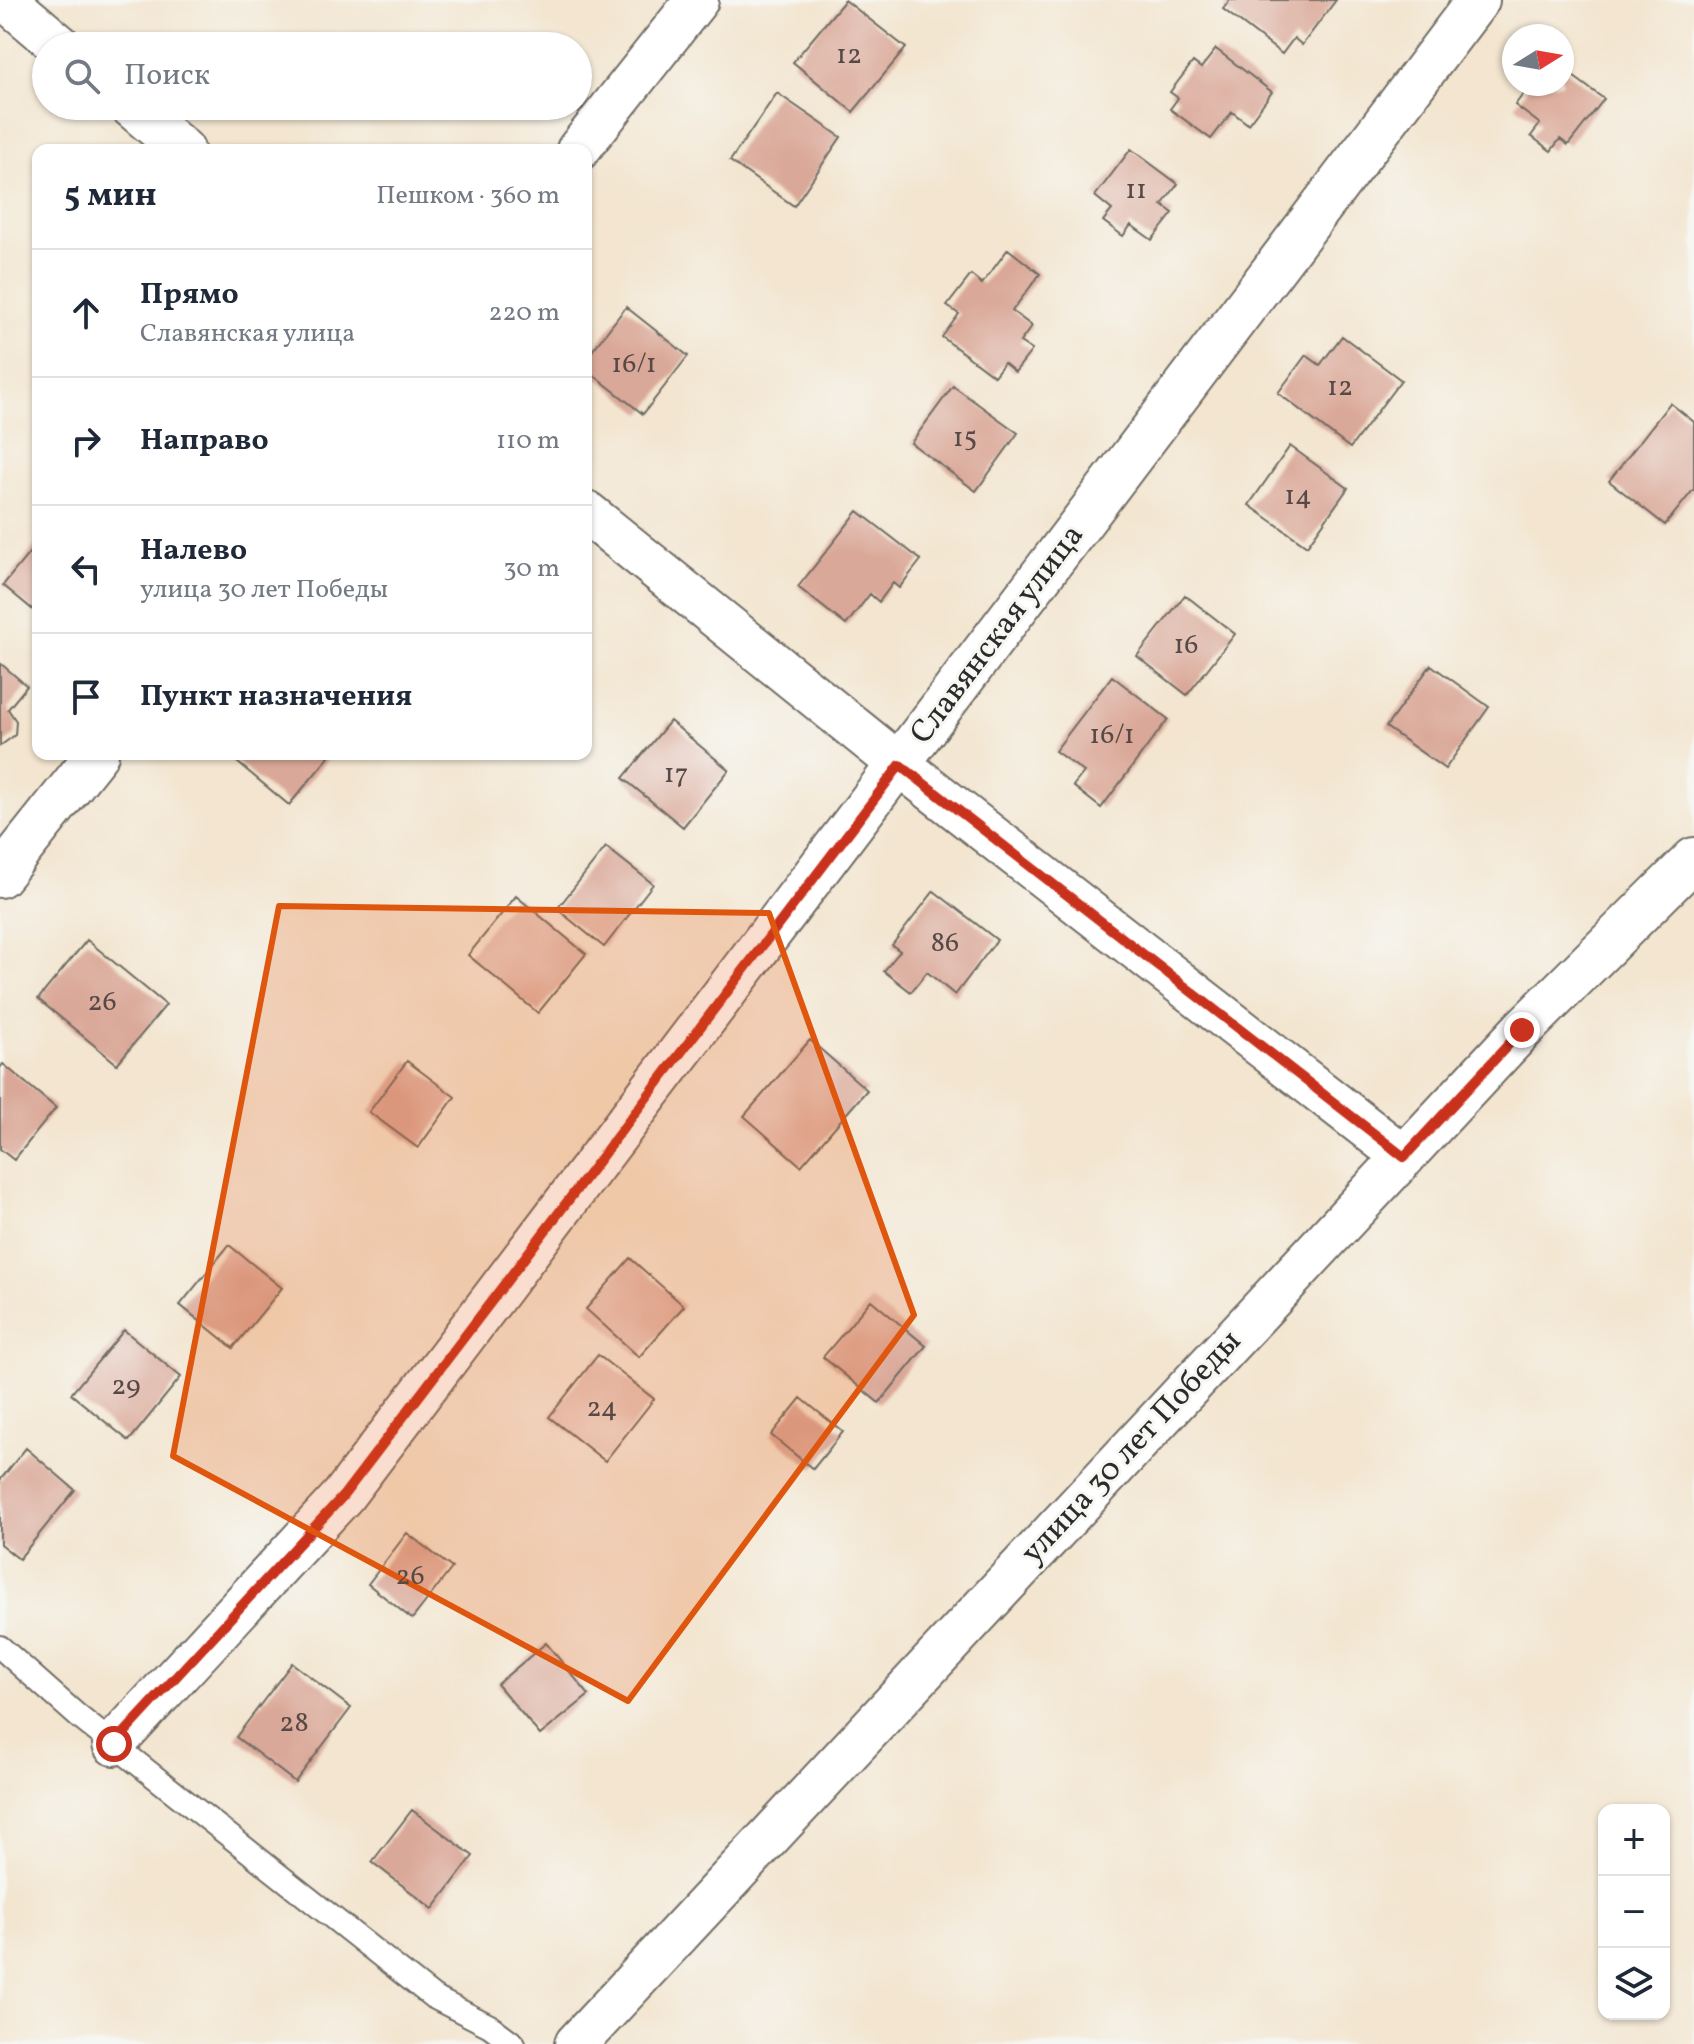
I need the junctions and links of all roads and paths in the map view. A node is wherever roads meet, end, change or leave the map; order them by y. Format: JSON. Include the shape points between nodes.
{"nodes":[{"id":1,"x":6,"y":0,"type":"edge"},
{"id":2,"x":697,"y":0,"type":"edge"},
{"id":3,"x":1478,"y":0,"type":"edge"},
{"id":4,"x":44,"y":32,"type":"edge"},
{"id":5,"x":148,"y":120,"type":"edge"},
{"id":6,"x":176,"y":144,"type":"edge"},
{"id":7,"x":583,"y":144,"type":"edge"},
{"id":8,"x":592,"y":517,"type":"edge"},
{"id":9,"x":92,"y":760,"type":"edge"},
{"id":10,"x":900,"y":765,"type":"junction"},
{"id":11,"x":1694,"y":859,"type":"edge"},
{"id":12,"x":0,"y":876,"type":"edge"},
{"id":13,"x":1404,"y":1157,"type":"junction"},
{"id":14,"x":0,"y":1647,"type":"edge"},
{"id":15,"x":114,"y":1744,"type":"junction"},
{"id":16,"x":514,"y":2044,"type":"edge"},
{"id":17,"x":576,"y":2044,"type":"edge"}],
"edges":[{"from":1,"to":4,"type":"street"},
{"from":2,"to":7,"type":"street"},
{"from":3,"to":10,"type":"street","name":"Славянская улица"},
{"from":5,"to":6,"type":"street"},
{"from":8,"to":10,"type":"street"},
{"from":9,"to":12,"type":"street"},
{"from":10,"to":13,"type":"street"},
{"from":10,"to":15,"type":"street","name":"Славянская улица","via":[[343,1496]]},
{"from":11,"to":13,"type":"street","name":"улица 30 лет Победы","via":[[1522,1030]]},
{"from":13,"to":17,"type":"street","name":"улица 30 лет Победы"},
{"from":14,"to":15,"type":"lane"},
{"from":15,"to":16,"type":"lane","via":[[433,1997]]}]}
